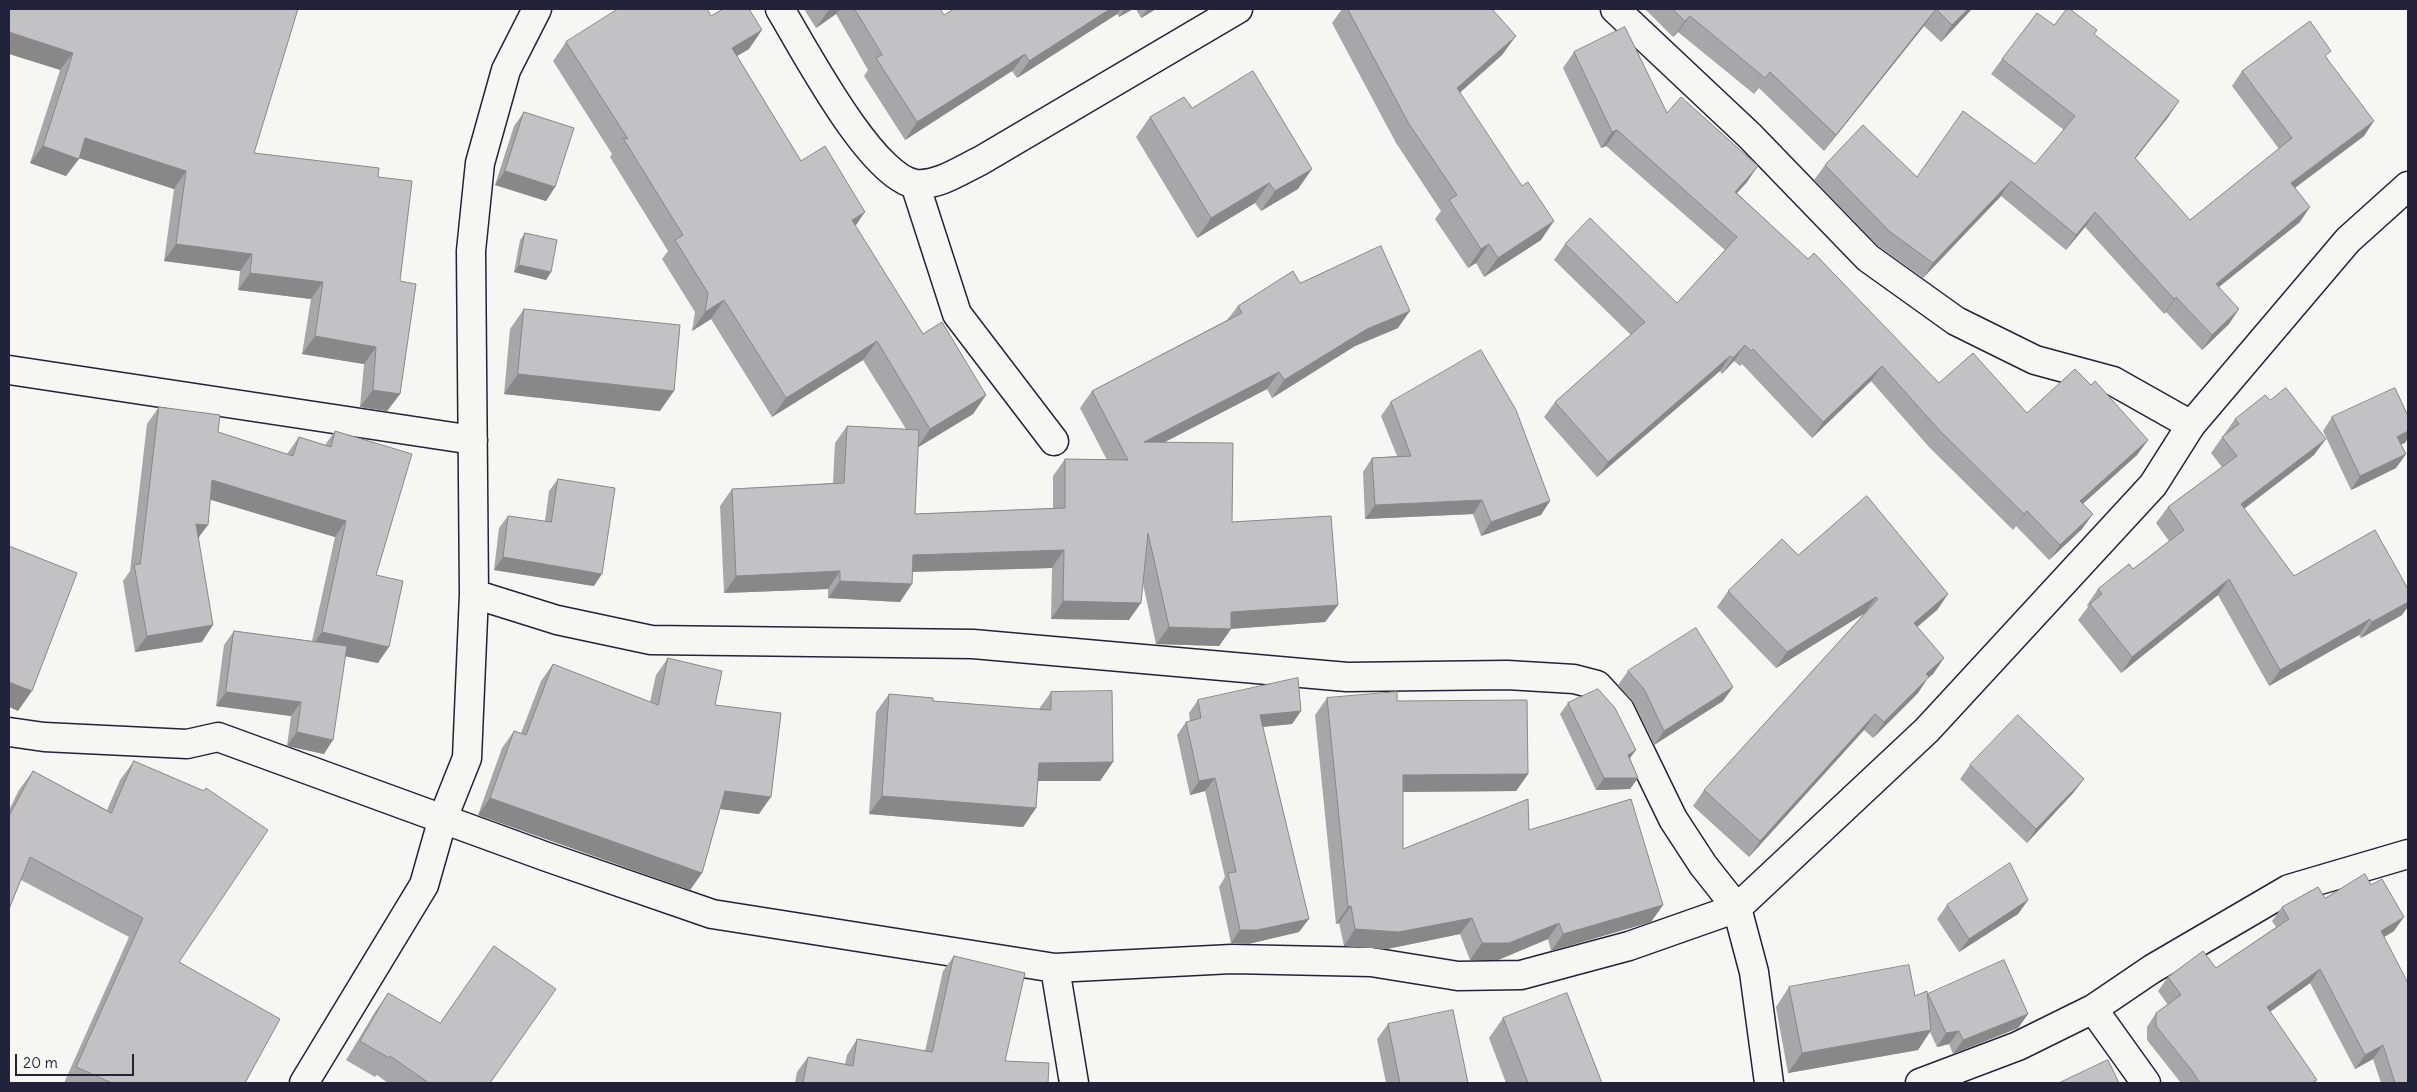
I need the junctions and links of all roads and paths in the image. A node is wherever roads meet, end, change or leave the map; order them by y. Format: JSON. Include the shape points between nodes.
{"nodes":[{"id":1,"x":536,"y":9,"type":"edge"},
{"id":2,"x":780,"y":9,"type":"edge"},
{"id":3,"x":1238,"y":9,"type":"edge"},
{"id":4,"x":1615,"y":9,"type":"edge"},
{"id":5,"x":915,"y":184,"type":"junction"},
{"id":6,"x":2408,"y":186,"type":"edge"},
{"id":7,"x":9,"y":370,"type":"edge"},
{"id":8,"x":2191,"y":425,"type":"junction"},
{"id":9,"x":473,"y":440,"type":"junction"},
{"id":10,"x":1054,"y":441,"type":"dead end"},
{"id":11,"x":474,"y":594,"type":"junction"},
{"id":12,"x":9,"y":732,"type":"edge"},
{"id":13,"x":443,"y":818,"type":"junction"},
{"id":14,"x":2408,"y":854,"type":"edge"},
{"id":15,"x":1737,"y":908,"type":"junction"},
{"id":16,"x":1055,"y":968,"type":"junction"},
{"id":17,"x":2093,"y":1009,"type":"junction"},
{"id":18,"x":308,"y":1081,"type":"edge"},
{"id":19,"x":1074,"y":1083,"type":"edge"},
{"id":20,"x":1769,"y":1083,"type":"edge"},
{"id":21,"x":1920,"y":1083,"type":"edge"},
{"id":22,"x":2146,"y":1083,"type":"edge"}],
"edges":[{"from":1,"to":9,"type":"street","via":[[506,70],[480,164],[471,251]]},
{"from":2,"to":5,"type":"street","via":[[851,126],[890,171]]},
{"from":3,"to":5,"type":"street","via":[[980,161],[941,180]]},
{"from":4,"to":8,"type":"street","via":[[1750,136],[1868,258],[1892,276],[1956,321],[2035,360],[2114,381]]},
{"from":5,"to":10,"type":"street","via":[[957,314]]},
{"from":6,"to":8,"type":"street","via":[[2348,240]]},
{"from":7,"to":9,"type":"street"},
{"from":8,"to":15,"type":"street","via":[[2153,485],[1934,723]]},
{"from":9,"to":11,"type":"street"},
{"from":11,"to":13,"type":"street","via":[[467,758]]},
{"from":11,"to":15,"type":"street","via":[[557,620],[651,640],[973,644],[1347,677],[1507,675],[1574,679],[1598,686],[1620,710],[1673,819]]},
{"from":12,"to":13,"type":"street","via":[[44,737],[187,744],[218,737]]},
{"from":13,"to":16,"type":"street","via":[[712,914]]},
{"from":13,"to":18,"type":"street","via":[[424,885]]},
{"from":14,"to":17,"type":"street","via":[[2289,889],[2152,969]]},
{"from":15,"to":16,"type":"street","via":[[1629,946],[1520,975],[1458,976],[1371,962],[1232,959]]},
{"from":15,"to":20,"type":"street","via":[[1754,972]]},
{"from":16,"to":19,"type":"street"},
{"from":17,"to":21,"type":"street","via":[[2018,1046]]},
{"from":17,"to":22,"type":"street"}]}
